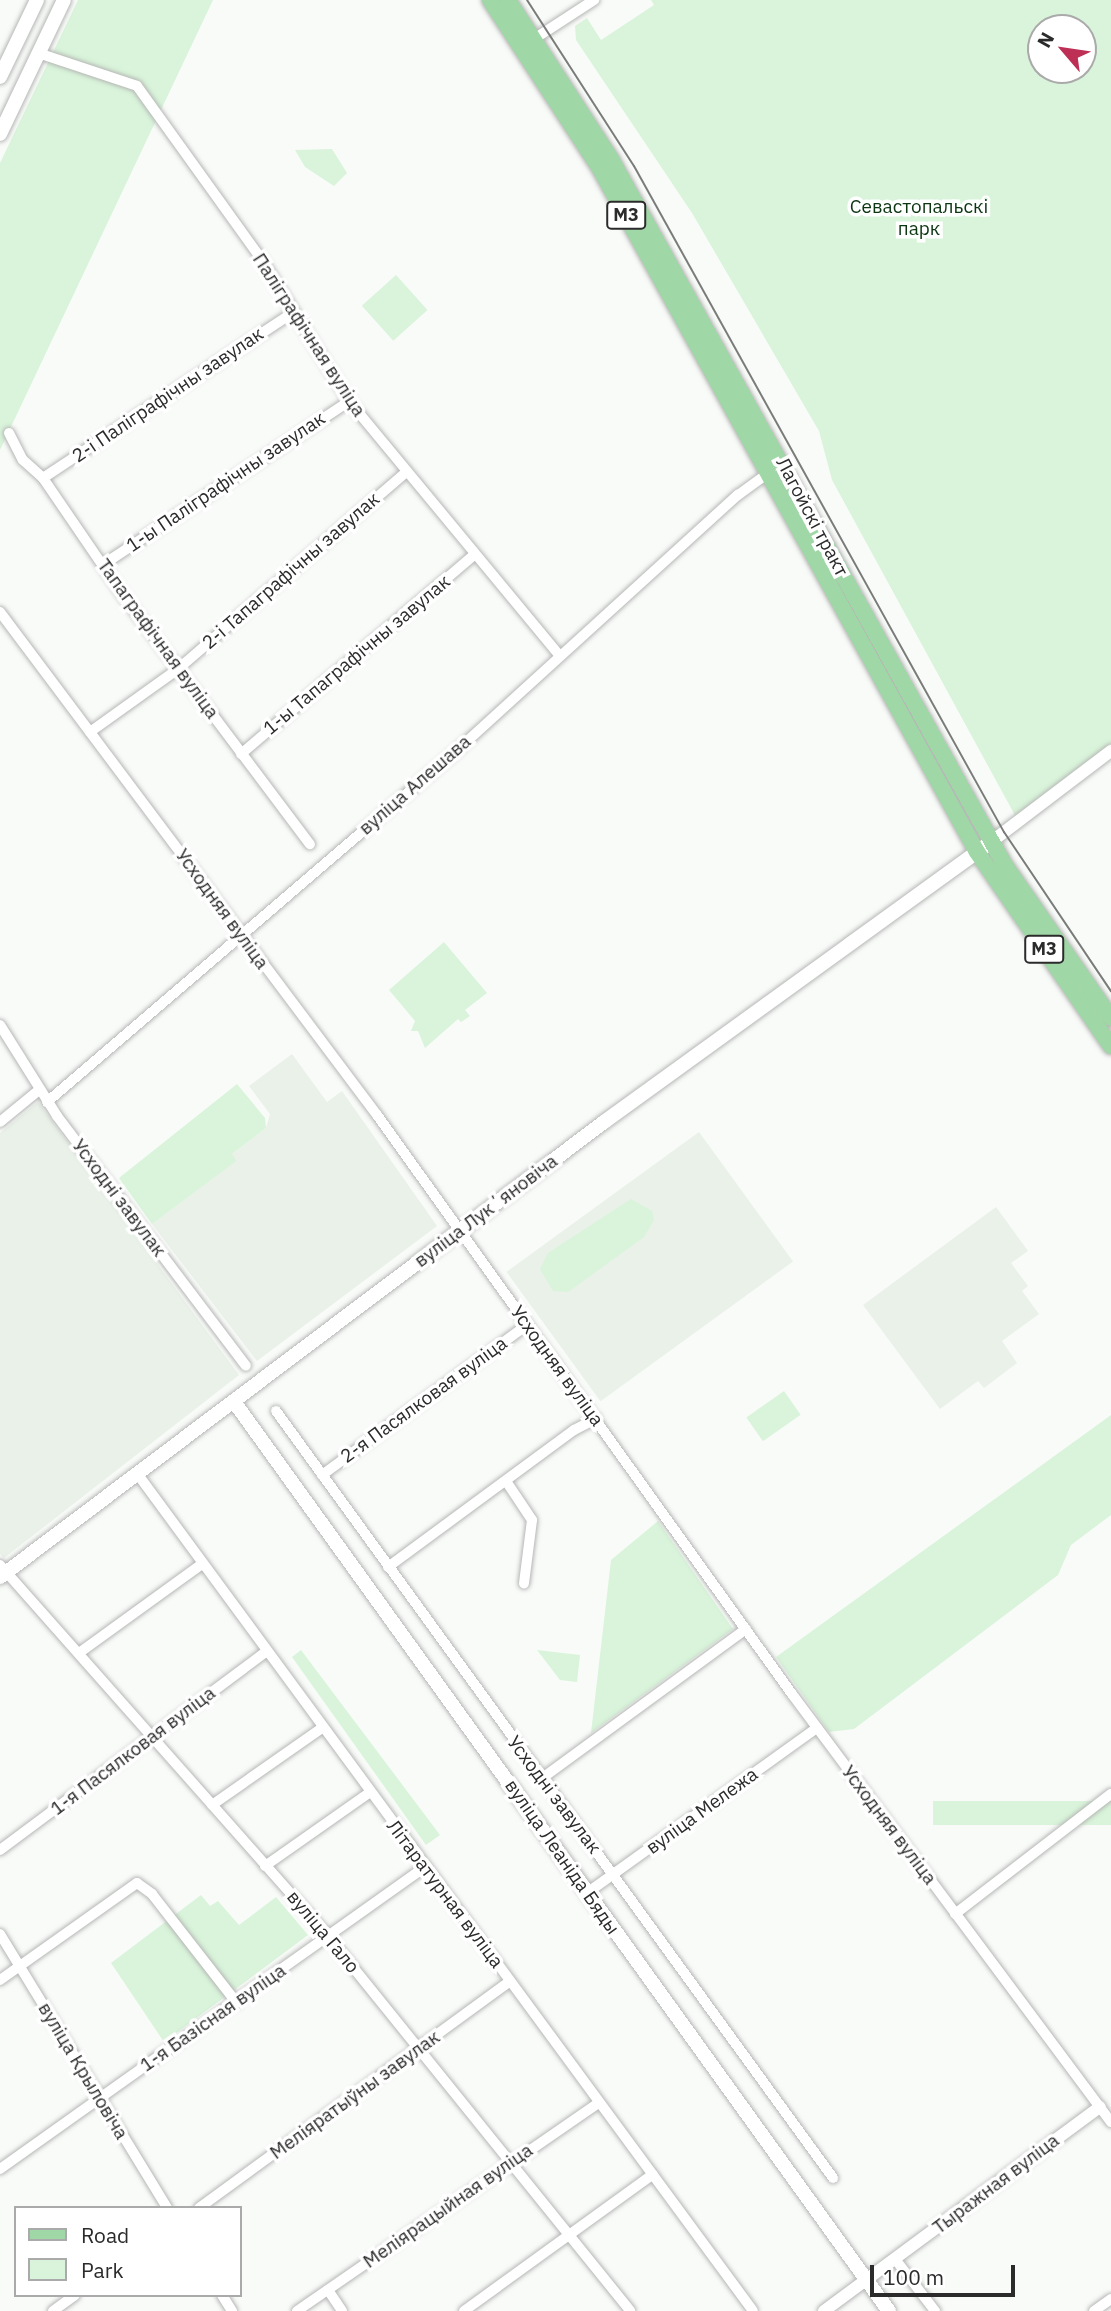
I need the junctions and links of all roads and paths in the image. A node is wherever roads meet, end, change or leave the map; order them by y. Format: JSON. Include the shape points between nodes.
{"nodes":[{"id":1,"x":37,"y":0,"type":"edge"},
{"id":2,"x":64,"y":0,"type":"edge"},
{"id":3,"x":490,"y":0,"type":"edge"},
{"id":4,"x":509,"y":0,"type":"edge"},
{"id":5,"x":594,"y":0,"type":"edge"},
{"id":6,"x":528,"y":43,"type":"junction"},
{"id":7,"x":38,"y":53,"type":"junction"},
{"id":8,"x":0,"y":77,"type":"edge"},
{"id":9,"x":0,"y":134,"type":"edge"},
{"id":10,"x":294,"y":312,"type":"junction"},
{"id":11,"x":349,"y":401,"type":"junction"},
{"id":12,"x":9,"y":433,"type":"dead end"},
{"id":13,"x":780,"y":466,"type":"junction"},
{"id":14,"x":405,"y":473,"type":"junction"},
{"id":15,"x":765,"y":474,"type":"junction"},
{"id":16,"x":43,"y":478,"type":"junction"},
{"id":17,"x":473,"y":556,"type":"junction"},
{"id":18,"x":104,"y":564,"type":"junction"},
{"id":19,"x":0,"y":612,"type":"edge"},
{"id":20,"x":559,"y":655,"type":"junction"},
{"id":21,"x":178,"y":669,"type":"junction"},
{"id":22,"x":90,"y":732,"type":"junction"},
{"id":23,"x":1111,"y":751,"type":"edge"},
{"id":24,"x":241,"y":754,"type":"junction"},
{"id":25,"x":991,"y":842,"type":"junction"},
{"id":26,"x":310,"y":844,"type":"dead end"},
{"id":27,"x":977,"y":852,"type":"junction"},
{"id":28,"x":240,"y":934,"type":"junction"},
{"id":29,"x":1111,"y":1018,"type":"edge"},
{"id":30,"x":0,"y":1025,"type":"edge"},
{"id":31,"x":1111,"y":1046,"type":"edge"},
{"id":32,"x":39,"y":1090,"type":"junction"},
{"id":33,"x":47,"y":1102,"type":"junction"},
{"id":34,"x":0,"y":1122,"type":"edge"},
{"id":35,"x":461,"y":1230,"type":"junction"},
{"id":36,"x":527,"y":1325,"type":"junction"},
{"id":37,"x":246,"y":1366,"type":"dead end"},
{"id":38,"x":235,"y":1403,"type":"junction"},
{"id":39,"x":275,"y":1411,"type":"dead end"},
{"id":40,"x":596,"y":1419,"type":"junction"},
{"id":41,"x":322,"y":1475,"type":"junction"},
{"id":42,"x":139,"y":1476,"type":"junction"},
{"id":43,"x":506,"y":1481,"type":"junction"},
{"id":44,"x":202,"y":1563,"type":"junction"},
{"id":45,"x":388,"y":1567,"type":"junction"},
{"id":46,"x":2,"y":1571,"type":"edge"},
{"id":47,"x":524,"y":1583,"type":"dead end"},
{"id":48,"x":746,"y":1629,"type":"junction"},
{"id":49,"x":79,"y":1653,"type":"junction"},
{"id":50,"x":266,"y":1653,"type":"junction"},
{"id":51,"x":322,"y":1728,"type":"junction"},
{"id":52,"x":817,"y":1728,"type":"junction"},
{"id":53,"x":150,"y":1736,"type":"junction"},
{"id":54,"x":541,"y":1779,"type":"junction"},
{"id":55,"x":369,"y":1793,"type":"junction"},
{"id":56,"x":1111,"y":1794,"type":"edge"},
{"id":57,"x":212,"y":1805,"type":"junction"},
{"id":58,"x":0,"y":1850,"type":"edge"},
{"id":59,"x":265,"y":1866,"type":"junction"},
{"id":60,"x":425,"y":1867,"type":"junction"},
{"id":61,"x":614,"y":1874,"type":"junction"},
{"id":62,"x":587,"y":1893,"type":"junction"},
{"id":63,"x":955,"y":1914,"type":"junction"},
{"id":64,"x":0,"y":1934,"type":"edge"},
{"id":65,"x":327,"y":1935,"type":"junction"},
{"id":66,"x":19,"y":1965,"type":"junction"},
{"id":67,"x":0,"y":1980,"type":"edge"},
{"id":68,"x":510,"y":1981,"type":"junction"},
{"id":69,"x":237,"y":2003,"type":"junction"},
{"id":70,"x":418,"y":2049,"type":"junction"},
{"id":71,"x":99,"y":2098,"type":"junction"},
{"id":72,"x":598,"y":2102,"type":"junction"},
{"id":73,"x":1100,"y":2107,"type":"junction"},
{"id":74,"x":1111,"y":2122,"type":"edge"},
{"id":75,"x":509,"y":2163,"type":"junction"},
{"id":76,"x":0,"y":2169,"type":"edge"},
{"id":77,"x":653,"y":2174,"type":"junction"},
{"id":78,"x":833,"y":2178,"type":"dead end"},
{"id":79,"x":166,"y":2206,"type":"edge"},
{"id":80,"x":201,"y":2206,"type":"edge"},
{"id":81,"x":566,"y":2235,"type":"junction"},
{"id":82,"x":895,"y":2259,"type":"junction"},
{"id":83,"x":866,"y":2280,"type":"junction"},
{"id":84,"x":328,"y":2290,"type":"junction"},
{"id":85,"x":72,"y":2297,"type":"edge"},
{"id":86,"x":1111,"y":2299,"type":"edge"},
{"id":87,"x":53,"y":2311,"type":"edge"},
{"id":88,"x":297,"y":2311,"type":"edge"},
{"id":89,"x":342,"y":2311,"type":"edge"},
{"id":90,"x":464,"y":2311,"type":"edge"},
{"id":91,"x":630,"y":2311,"type":"edge"},
{"id":92,"x":753,"y":2311,"type":"edge"},
{"id":93,"x":824,"y":2311,"type":"edge"},
{"id":94,"x":888,"y":2311,"type":"edge"},
{"id":95,"x":935,"y":2311,"type":"edge"},
{"id":96,"x":1094,"y":2311,"type":"edge"}],
"edges":[{"from":1,"to":8,"type":"main road"},
{"from":2,"to":7,"type":"main road"},
{"from":3,"to":6,"type":"main road","name":"Лагойскі тракт","number":"М3"},
{"from":4,"to":6,"type":"main road","name":"Лагойскі тракт","number":"М3"},
{"from":5,"to":6,"type":"street"},
{"from":6,"to":13,"type":"main road","name":"Лагойскі тракт","number":"М3","via":[[612,160]]},
{"from":6,"to":15,"type":"main road","name":"Лагойскі тракт","number":"М3"},
{"from":7,"to":9,"type":"main road"},
{"from":7,"to":10,"type":"street","name":"Паліграфічная вуліца","via":[[137,86]]},
{"from":10,"to":11,"type":"street","name":"Паліграфічная вуліца"},
{"from":10,"to":16,"type":"street","name":"2-і Паліграфічны завулак"},
{"from":11,"to":14,"type":"street","name":"Паліграфічная вуліца"},
{"from":11,"to":18,"type":"street","name":"1-ы Паліграфічны завулак"},
{"from":12,"to":16,"type":"street","name":"Тапаграфічная вуліца","via":[[23,460]]},
{"from":13,"to":15,"type":"street","name":"вуліца Алешава"},
{"from":13,"to":25,"type":"main road","name":"Лагойскі тракт","number":"М3"},
{"from":14,"to":17,"type":"street","name":"Паліграфічная вуліца"},
{"from":14,"to":21,"type":"street","name":"2-і Тапаграфічны завулак"},
{"from":15,"to":20,"type":"street","name":"вуліца Алешава"},
{"from":15,"to":27,"type":"main road","name":"Лагойскі тракт","number":"М3"},
{"from":16,"to":18,"type":"street","name":"Тапаграфічная вуліца"},
{"from":17,"to":20,"type":"street","name":"Паліграфічная вуліца"},
{"from":17,"to":24,"type":"street","name":"1-ы Тапаграфічны завулак"},
{"from":18,"to":21,"type":"street","name":"Тапаграфічная вуліца"},
{"from":19,"to":22,"type":"street","name":"Усходняя вуліца"},
{"from":20,"to":28,"type":"street","name":"вуліца Алешава","via":[[447,759]]},
{"from":21,"to":22,"type":"street","name":"2-і Тапаграфічны завулак"},
{"from":21,"to":24,"type":"street","name":"Тапаграфічная вуліца"},
{"from":22,"to":28,"type":"street","name":"Усходняя вуліца"},
{"from":23,"to":25,"type":"street"},
{"from":24,"to":26,"type":"street","name":"Тапаграфічная вуліца"},
{"from":25,"to":27,"type":"main road","name":"вуліца Лукʼяновіча"},
{"from":25,"to":29,"type":"main road","name":"Лагойскі тракт","number":"М3"},
{"from":27,"to":31,"type":"main road","name":"Лагойскі тракт","number":"М3"},
{"from":27,"to":35,"type":"main road","name":"вуліца Лукʼяновіча"},
{"from":28,"to":33,"type":"street","name":"вуліца Алешава"},
{"from":28,"to":35,"type":"street","name":"Усходняя вуліца"},
{"from":30,"to":32,"type":"street","name":"Усходні завулак"},
{"from":32,"to":33,"type":"street","name":"Усходні завулак"},
{"from":32,"to":34,"type":"street"},
{"from":33,"to":37,"type":"street","name":"Усходні завулак"},
{"from":35,"to":36,"type":"street","name":"Усходняя вуліца"},
{"from":35,"to":38,"type":"main road","name":"вуліца Лукʼяновіча"},
{"from":36,"to":40,"type":"street","name":"Усходняя вуліца"},
{"from":36,"to":41,"type":"street","name":"2-я Пасялковая вуліца"},
{"from":38,"to":42,"type":"main road","name":"вуліца Лукʼяновіча"},
{"from":38,"to":62,"type":"main road","name":"вуліца Леаніда Бяды"},
{"from":39,"to":41,"type":"street","name":"Усходні завулак"},
{"from":40,"to":43,"type":"street"},
{"from":40,"to":48,"type":"street","name":"Усходняя вуліца"},
{"from":41,"to":45,"type":"street","name":"Усходні завулак"},
{"from":42,"to":44,"type":"street","name":"Літаратурная вуліца"},
{"from":42,"to":46,"type":"main road","name":"вуліца Лукʼяновіча"},
{"from":43,"to":45,"type":"street"},
{"from":43,"to":47,"type":"street","via":[[532,1520]]},
{"from":44,"to":49,"type":"street"},
{"from":44,"to":50,"type":"street","name":"Літаратурная вуліца"},
{"from":45,"to":54,"type":"street","name":"Усходні завулак"},
{"from":46,"to":49,"type":"street","name":"вуліца Гало"},
{"from":48,"to":52,"type":"street","name":"Усходняя вуліца"},
{"from":48,"to":54,"type":"street"},
{"from":49,"to":53,"type":"street","name":"вуліца Гало"},
{"from":50,"to":51,"type":"street","name":"Літаратурная вуліца"},
{"from":50,"to":53,"type":"street","name":"1-я Пасялковая вуліца"},
{"from":51,"to":55,"type":"street","name":"Літаратурная вуліца"},
{"from":51,"to":57,"type":"street"},
{"from":52,"to":61,"type":"street","name":"вуліца Мележа"},
{"from":52,"to":63,"type":"street","name":"Усходняя вуліца"},
{"from":53,"to":57,"type":"street","name":"вуліца Гало"},
{"from":53,"to":58,"type":"street","name":"1-я Пасялковая вуліца"},
{"from":54,"to":61,"type":"street","name":"Усходні завулак"},
{"from":55,"to":59,"type":"street"},
{"from":55,"to":60,"type":"street","name":"Літаратурная вуліца"},
{"from":56,"to":63,"type":"street"},
{"from":57,"to":59,"type":"street","name":"вуліца Гало"},
{"from":59,"to":65,"type":"street","name":"вуліца Гало"},
{"from":60,"to":65,"type":"street","name":"1-я Базісная вуліца"},
{"from":60,"to":68,"type":"street","name":"Літаратурная вуліца"},
{"from":61,"to":62,"type":"street","name":"вуліца Мележа"},
{"from":61,"to":78,"type":"street","name":"Усходні завулак"},
{"from":62,"to":83,"type":"main road","name":"вуліца Леаніда Бяды"},
{"from":63,"to":73,"type":"street","name":"Усходняя вуліца"},
{"from":64,"to":66,"type":"street","name":"вуліца Крыловіча"},
{"from":65,"to":69,"type":"street","name":"1-я Базісная вуліца"},
{"from":65,"to":70,"type":"street","name":"вуліца Гало"},
{"from":66,"to":67,"type":"street"},
{"from":66,"to":69,"type":"street","via":[[138,1883],[152,1894]]},
{"from":66,"to":71,"type":"street","name":"вуліца Крыловіча"},
{"from":68,"to":70,"type":"street","name":"Меліяратыўны завулак"},
{"from":68,"to":72,"type":"street","name":"Літаратурная вуліца"},
{"from":69,"to":71,"type":"street","name":"1-я Базісная вуліца"},
{"from":70,"to":75,"type":"street","name":"вуліца Гало"},
{"from":70,"to":80,"type":"street","name":"Меліяратыўны завулак"},
{"from":71,"to":76,"type":"street","name":"1-я Базісная вуліца"},
{"from":71,"to":79,"type":"street","name":"вуліца Крыловіча"},
{"from":72,"to":75,"type":"street","name":"Меліярацыйная вуліца"},
{"from":72,"to":77,"type":"street","name":"Літаратурная вуліца"},
{"from":73,"to":74,"type":"street","name":"Усходняя вуліца"},
{"from":73,"to":82,"type":"street","name":"Тыражная вуліца"},
{"from":75,"to":81,"type":"street","name":"вуліца Гало"},
{"from":75,"to":84,"type":"street","name":"Меліярацыйная вуліца"},
{"from":77,"to":81,"type":"street"},
{"from":77,"to":92,"type":"street","name":"Літаратурная вуліца"},
{"from":81,"to":90,"type":"street"},
{"from":81,"to":91,"type":"street","name":"вуліца Гало"},
{"from":82,"to":83,"type":"street","name":"Тыражная вуліца"},
{"from":82,"to":95,"type":"street"},
{"from":83,"to":93,"type":"street","name":"Тыражная вуліца"},
{"from":83,"to":94,"type":"main road","name":"вуліца Леаніда Бяды"},
{"from":84,"to":88,"type":"street","name":"Меліярацыйная вуліца"},
{"from":84,"to":89,"type":"street"},
{"from":85,"to":87,"type":"street"},
{"from":86,"to":96,"type":"street"}]}
